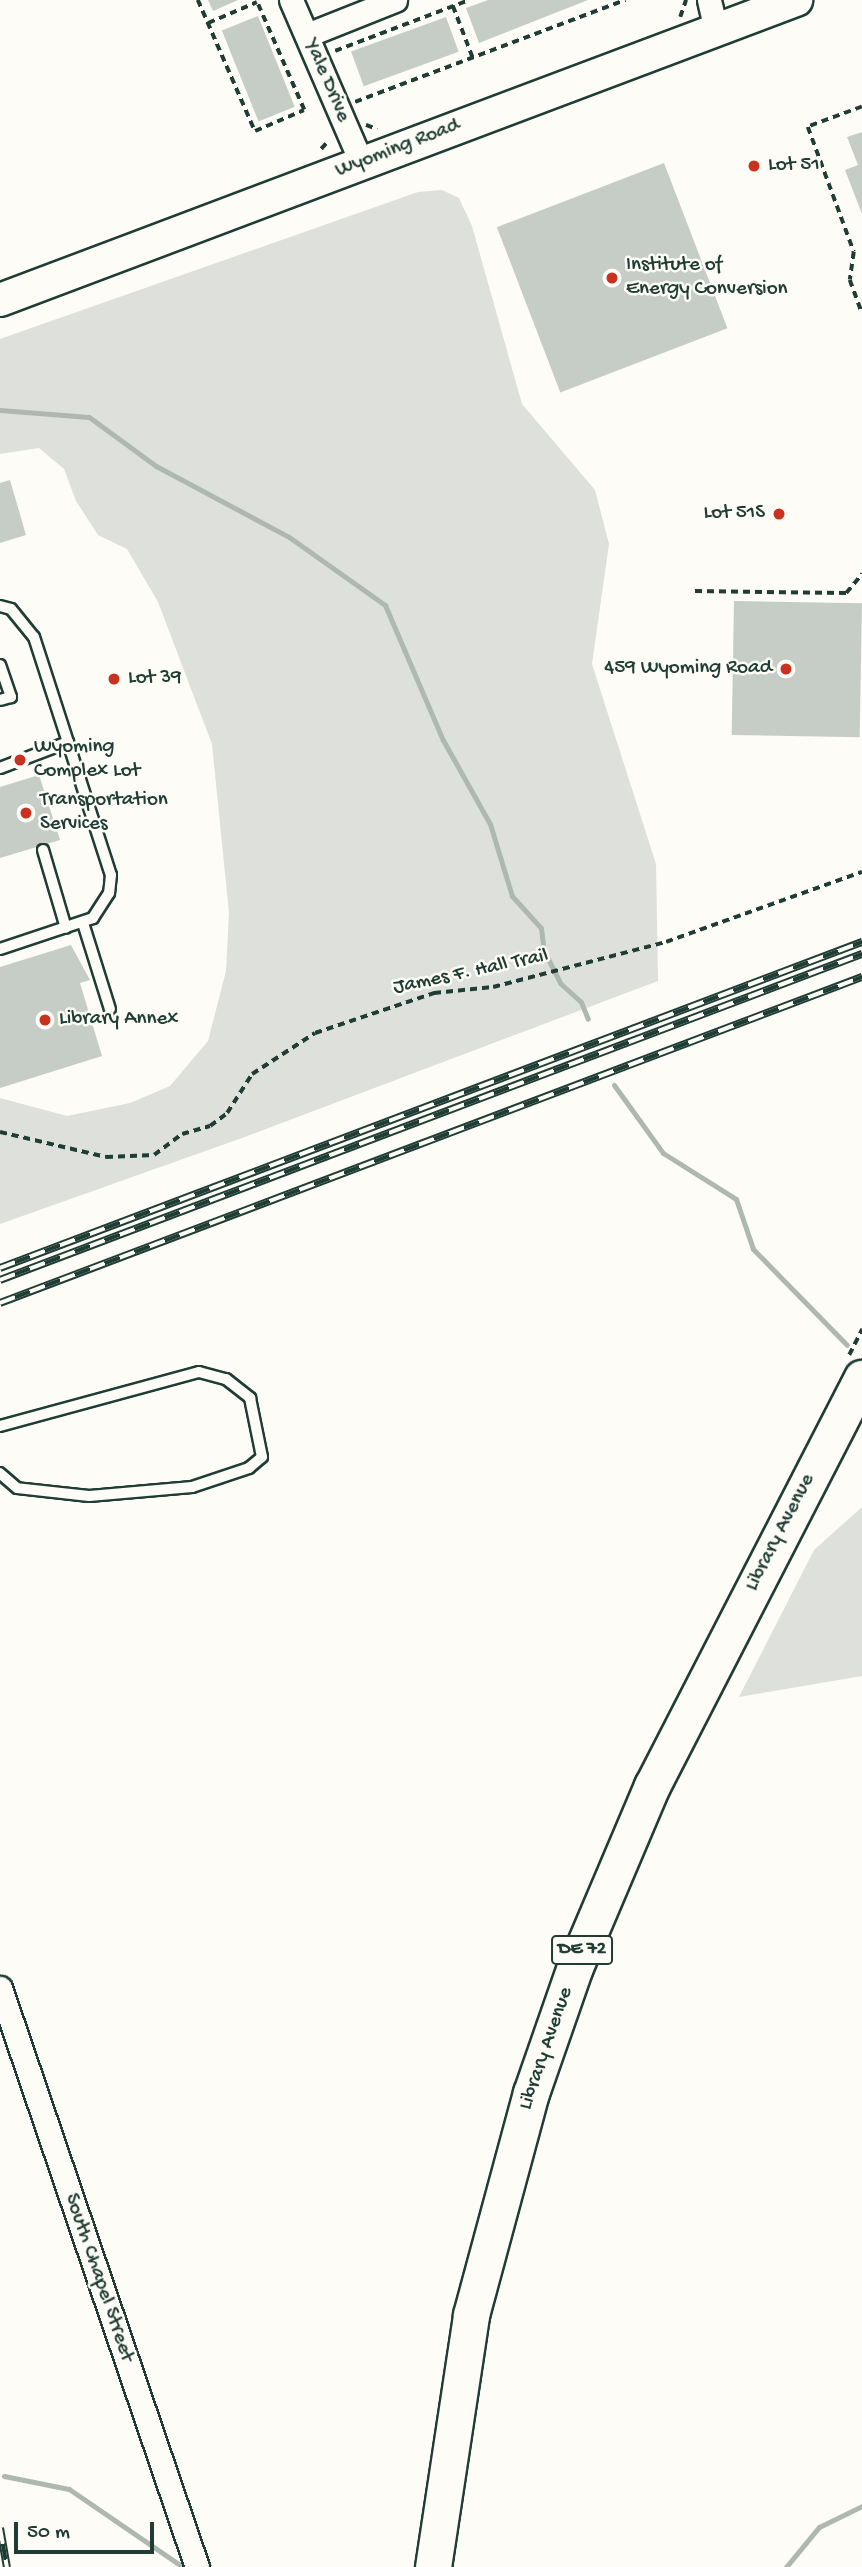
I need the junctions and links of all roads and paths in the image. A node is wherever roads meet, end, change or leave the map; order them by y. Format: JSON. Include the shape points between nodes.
{"nodes":[{"id":1,"x":198,"y":0,"type":"edge"},
{"id":2,"x":291,"y":0,"type":"edge"},
{"id":3,"x":395,"y":0,"type":"edge"},
{"id":4,"x":469,"y":0,"type":"edge"},
{"id":5,"x":625,"y":0,"type":"edge"},
{"id":6,"x":686,"y":0,"type":"edge"},
{"id":7,"x":796,"y":0,"type":"edge"},
{"id":8,"x":257,"y":1,"type":"edge"},
{"id":9,"x":453,"y":6,"type":"junction"},
{"id":10,"x":712,"y":15,"type":"edge"},
{"id":11,"x":680,"y":17,"type":"dead end"},
{"id":12,"x":208,"y":23,"type":"junction"},
{"id":13,"x":307,"y":35,"type":"junction"},
{"id":14,"x":473,"y":58,"type":"junction"},
{"id":15,"x":338,"y":62,"type":"dead end"},
{"id":16,"x":350,"y":95,"type":"dead end"},
{"id":17,"x":862,"y":107,"type":"edge"},
{"id":18,"x":361,"y":162,"type":"junction"},
{"id":19,"x":0,"y":300,"type":"edge"},
{"id":20,"x":862,"y":313,"type":"edge"},
{"id":21,"x":862,"y":574,"type":"edge"},
{"id":22,"x":695,"y":591,"type":"dead end"},
{"id":23,"x":0,"y":606,"type":"edge"},
{"id":24,"x":0,"y":665,"type":"edge"},
{"id":25,"x":0,"y":700,"type":"edge"},
{"id":26,"x":68,"y":742,"type":"junction"},
{"id":27,"x":0,"y":768,"type":"edge"},
{"id":28,"x":43,"y":850,"type":"dead end"},
{"id":29,"x":862,"y":872,"type":"edge"},
{"id":30,"x":83,"y":923,"type":"junction"},
{"id":31,"x":66,"y":928,"type":"junction"},
{"id":32,"x":0,"y":949,"type":"edge"},
{"id":33,"x":110,"y":1009,"type":"dead end"},
{"id":34,"x":0,"y":1132,"type":"edge"},
{"id":35,"x":862,"y":1378,"type":"edge"},
{"id":36,"x":0,"y":1426,"type":"edge"},
{"id":37,"x":0,"y":1473,"type":"edge"},
{"id":38,"x":0,"y":1988,"type":"edge"},
{"id":39,"x":197,"y":2567,"type":"edge"},
{"id":40,"x":433,"y":2567,"type":"edge"}],
"edges":[{"from":1,"to":12,"type":"path"},
{"from":2,"to":13,"type":"street","name":"Yale Drive"},
{"from":3,"to":13,"type":"street"},
{"from":4,"to":9,"type":"path"},
{"from":5,"to":14,"type":"path"},
{"from":6,"to":11,"type":"path"},
{"from":7,"to":10,"type":"street","name":"Wyoming Road"},
{"from":8,"to":12,"type":"path"},
{"from":8,"to":12,"type":"path","via":[[304,110],[256,131]]},
{"from":9,"to":14,"type":"path"},
{"from":9,"to":15,"type":"path","via":[[334,51]]},
{"from":10,"to":18,"type":"street","name":"Wyoming Road"},
{"from":13,"to":18,"type":"street","name":"Yale Drive"},
{"from":14,"to":16,"type":"path","via":[[353,103]]},
{"from":17,"to":20,"type":"path","via":[[808,127],[854,252],[850,280]]},
{"from":18,"to":19,"type":"street","name":"Wyoming Road"},
{"from":21,"to":22,"type":"path","via":[[846,593]]},
{"from":23,"to":26,"type":"lane","via":[[11,609],[29,627]]},
{"from":24,"to":25,"type":"lane","via":[[11,697]]},
{"from":26,"to":27,"type":"lane"},
{"from":26,"to":30,"type":"lane","via":[[111,875],[103,906]]},
{"from":28,"to":31,"type":"lane"},
{"from":29,"to":34,"type":"path","name":"James F. Hall Trail","via":[[666,942],[493,987],[434,993],[315,1033],[252,1074],[227,1113],[210,1126],[182,1134],[154,1156],[106,1157]]},
{"from":30,"to":31,"type":"lane"},
{"from":30,"to":33,"type":"lane"},
{"from":31,"to":32,"type":"lane"},
{"from":35,"to":40,"type":"main road","name":"Library Avenue","number":"DE 72","via":[[652,1786],[566,1993],[531,2093],[471,2315]]},
{"from":36,"to":37,"type":"lane","via":[[199,1373],[226,1379],[250,1398],[262,1457],[249,1468],[192,1487],[89,1496],[17,1488]]},
{"from":38,"to":39,"type":"street","name":"South Chapel Street"}]}
